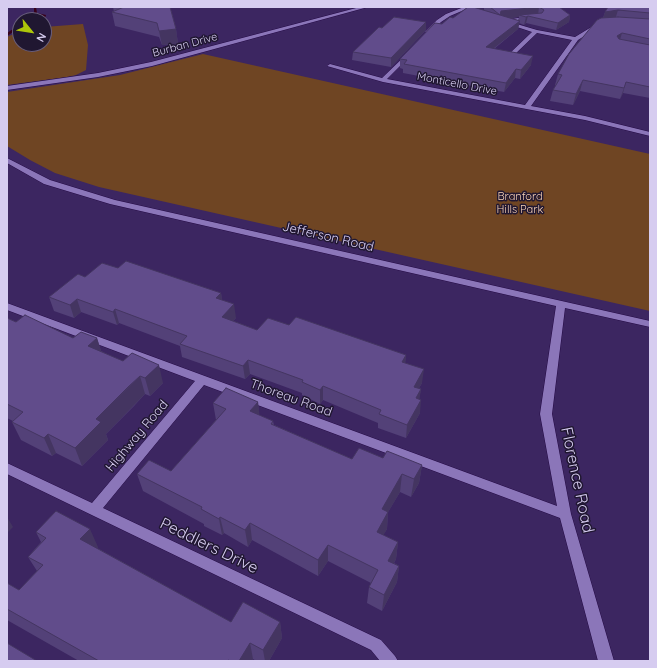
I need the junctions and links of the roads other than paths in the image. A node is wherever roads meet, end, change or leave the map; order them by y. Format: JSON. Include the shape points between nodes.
{"nodes":[{"id":1,"x":366,"y":7,"type":"edge"},
{"id":2,"x":469,"y":7,"type":"edge"},
{"id":3,"x":538,"y":18,"type":"edge"},
{"id":4,"x":604,"y":23,"type":"edge"},
{"id":5,"x":536,"y":31,"type":"junction"},
{"id":6,"x":425,"y":36,"type":"edge"},
{"id":7,"x":576,"y":39,"type":"junction"},
{"id":8,"x":414,"y":49,"type":"edge"},
{"id":9,"x":511,"y":55,"type":"edge"},
{"id":10,"x":330,"y":66,"type":"dead end"},
{"id":11,"x":383,"y":80,"type":"junction"},
{"id":12,"x":7,"y":88,"type":"edge"},
{"id":13,"x":526,"y":108,"type":"junction"},
{"id":14,"x":650,"y":134,"type":"edge"},
{"id":15,"x":7,"y":160,"type":"edge"},
{"id":16,"x":561,"y":303,"type":"junction"},
{"id":17,"x":7,"y":306,"type":"edge"},
{"id":18,"x":650,"y":324,"type":"edge"},
{"id":19,"x":202,"y":380,"type":"junction"},
{"id":20,"x":7,"y":468,"type":"edge"},
{"id":21,"x":94,"y":509,"type":"junction"},
{"id":22,"x":565,"y":514,"type":"junction"},
{"id":23,"x":390,"y":661,"type":"edge"},
{"id":24,"x":606,"y":661,"type":"edge"}],
"edges":[{"from":1,"to":12,"type":"street","name":"Burban Drive","via":[[152,64],[98,75]]},
{"from":2,"to":6,"type":"street","via":[[448,15]]},
{"from":3,"to":5,"type":"street","via":[[502,20]]},
{"from":4,"to":7,"type":"street"},
{"from":5,"to":7,"type":"street"},
{"from":5,"to":9,"type":"street"},
{"from":7,"to":13,"type":"street"},
{"from":8,"to":11,"type":"street","name":"Monticello Drive"},
{"from":10,"to":11,"type":"street","name":"Monticello Drive"},
{"from":11,"to":13,"type":"street","name":"Monticello Drive"},
{"from":13,"to":14,"type":"street","name":"Monticello Drive","via":[[585,118]]},
{"from":15,"to":16,"type":"street","name":"Jefferson Road","via":[[47,182],[113,202]]},
{"from":16,"to":18,"type":"street","name":"Jefferson Road"},
{"from":16,"to":22,"type":"street","name":"Florence Road","via":[[546,414]]},
{"from":17,"to":19,"type":"street","name":"Thoreau Road"},
{"from":19,"to":21,"type":"street","name":"Highway Road"},
{"from":19,"to":22,"type":"street","name":"Thoreau Road"},
{"from":20,"to":21,"type":"street","name":"Peddlers Drive"},
{"from":21,"to":23,"type":"street","name":"Peddlers Drive","via":[[376,645]]},
{"from":22,"to":24,"type":"street","name":"Florence Road"}]}
